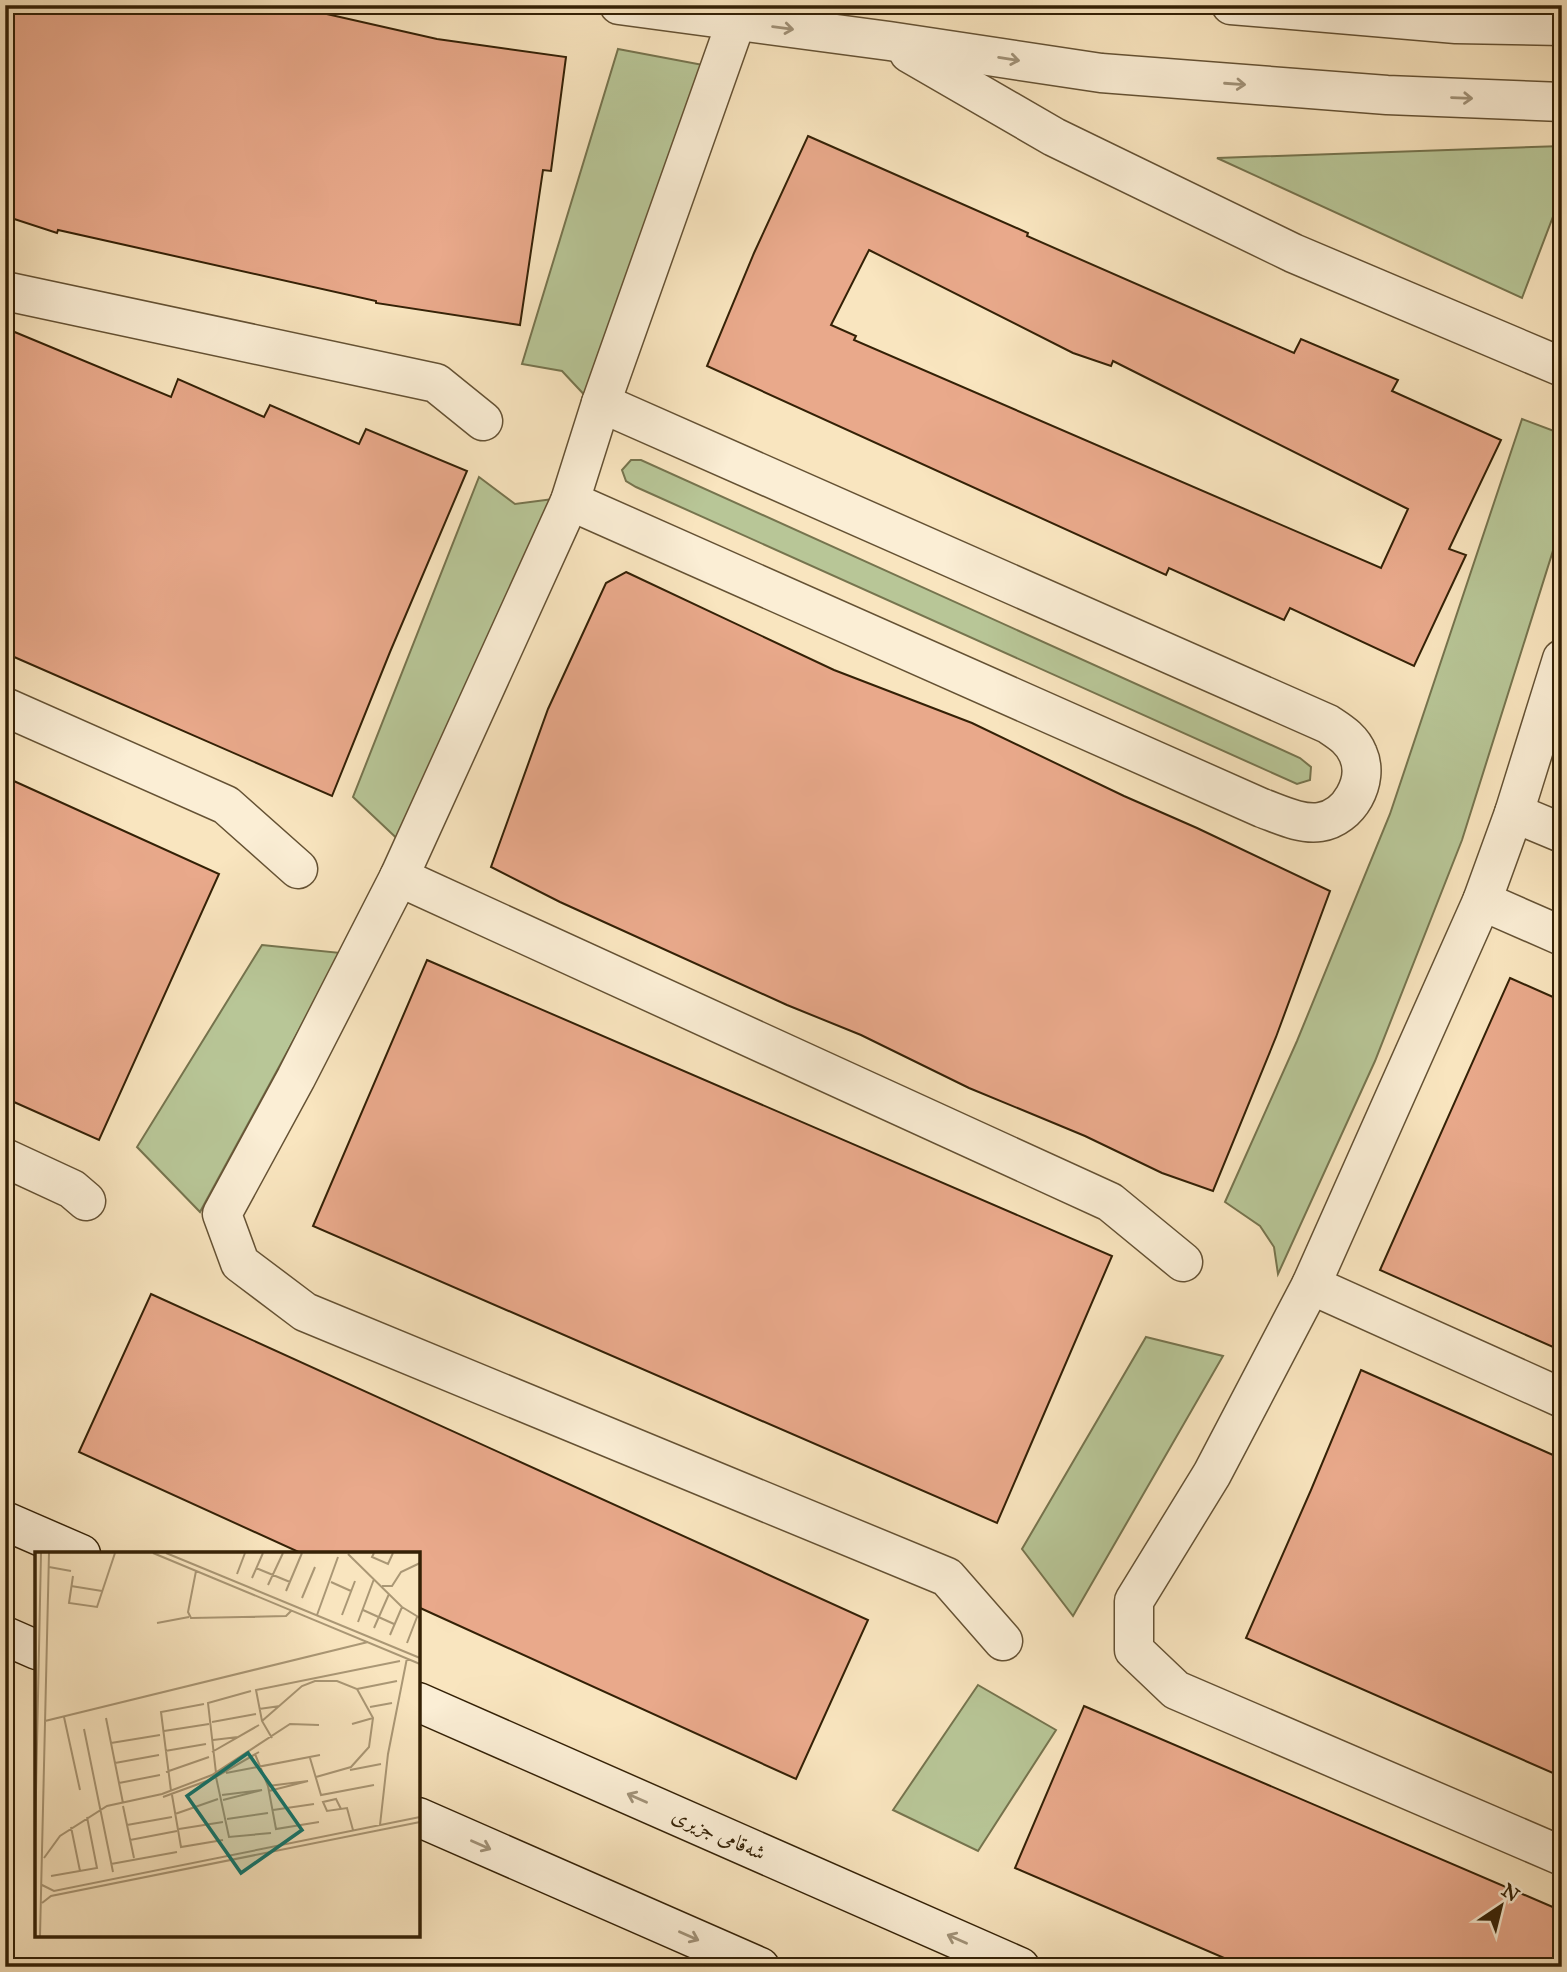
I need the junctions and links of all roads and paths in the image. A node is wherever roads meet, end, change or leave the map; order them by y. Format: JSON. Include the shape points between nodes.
{"nodes":[{"id":1,"x":618,"y":5,"type":"edge"},
{"id":2,"x":1231,"y":5,"type":"edge"},
{"id":3,"x":736,"y":22,"type":"junction"},
{"id":4,"x":1562,"y":26,"type":"edge"},
{"id":5,"x":889,"y":41,"type":"junction"},
{"id":6,"x":1562,"y":102,"type":"edge"},
{"id":7,"x":5,"y":291,"type":"edge"},
{"id":8,"x":1562,"y":367,"type":"edge"},
{"id":9,"x":601,"y":403,"type":"junction"},
{"id":10,"x":483,"y":421,"type":"dead end"},
{"id":11,"x":570,"y":501,"type":"junction"},
{"id":12,"x":1562,"y":659,"type":"edge"},
{"id":13,"x":5,"y":707,"type":"edge"},
{"id":14,"x":1514,"y":813,"type":"junction"},
{"id":15,"x":1562,"y":833,"type":"edge"},
{"id":16,"x":298,"y":869,"type":"dead end"},
{"id":17,"x":399,"y":877,"type":"junction"},
{"id":18,"x":1482,"y":901,"type":"junction"},
{"id":19,"x":1562,"y":936,"type":"edge"},
{"id":20,"x":5,"y":1158,"type":"edge"},
{"id":21,"x":86,"y":1201,"type":"dead end"},
{"id":22,"x":1183,"y":1262,"type":"dead end"},
{"id":23,"x":1311,"y":1285,"type":"junction"},
{"id":24,"x":1562,"y":1398,"type":"edge"},
{"id":25,"x":5,"y":1521,"type":"edge"},
{"id":26,"x":75,"y":1552,"type":"edge"},
{"id":27,"x":5,"y":1636,"type":"edge"},
{"id":28,"x":1003,"y":1641,"type":"dead end"},
{"id":29,"x":35,"y":1649,"type":"edge"},
{"id":30,"x":420,"y":1703,"type":"edge"},
{"id":31,"x":420,"y":1818,"type":"edge"},
{"id":32,"x":1562,"y":1856,"type":"edge"},
{"id":33,"x":760,"y":1967,"type":"edge"},
{"id":34,"x":1020,"y":1967,"type":"edge"}],
"edges":[{"from":1,"to":3,"type":"street"},
{"from":2,"to":4,"type":"street","via":[[1457,23]]},
{"from":3,"to":5,"type":"street","one_way":true},
{"from":3,"to":9,"type":"street"},
{"from":5,"to":6,"type":"street","one_way":true,"via":[[1101,73],[1387,95]]},
{"from":5,"to":8,"type":"street","via":[[1054,137],[1167,192],[1293,253]]},
{"from":7,"to":10,"type":"street","via":[[436,383]]},
{"from":9,"to":11,"type":"street"},
{"from":9,"to":11,"type":"street","via":[[1328,724],[1347,737],[1358,753],[1359,786],[1346,809],[1317,823],[1262,808]]},
{"from":11,"to":17,"type":"street"},
{"from":12,"to":14,"type":"street"},
{"from":13,"to":16,"type":"street","via":[[226,805]]},
{"from":14,"to":15,"type":"street"},
{"from":14,"to":18,"type":"street"},
{"from":17,"to":22,"type":"street","via":[[1110,1202]]},
{"from":17,"to":28,"type":"street","via":[[222,1214],[240,1263],[305,1312],[947,1577]]},
{"from":18,"to":19,"type":"street"},
{"from":18,"to":23,"type":"street"},
{"from":20,"to":21,"type":"street","via":[[72,1189]]},
{"from":23,"to":24,"type":"street"},
{"from":23,"to":32,"type":"street","via":[[1212,1474],[1134,1601],[1134,1650],[1176,1690]]},
{"from":25,"to":26,"type":"street"},
{"from":27,"to":29,"type":"street"},
{"from":34,"to":30,"type":"street","name":"شەقامی جزیری","one_way":true},
{"from":31,"to":33,"type":"street","one_way":true}]}
